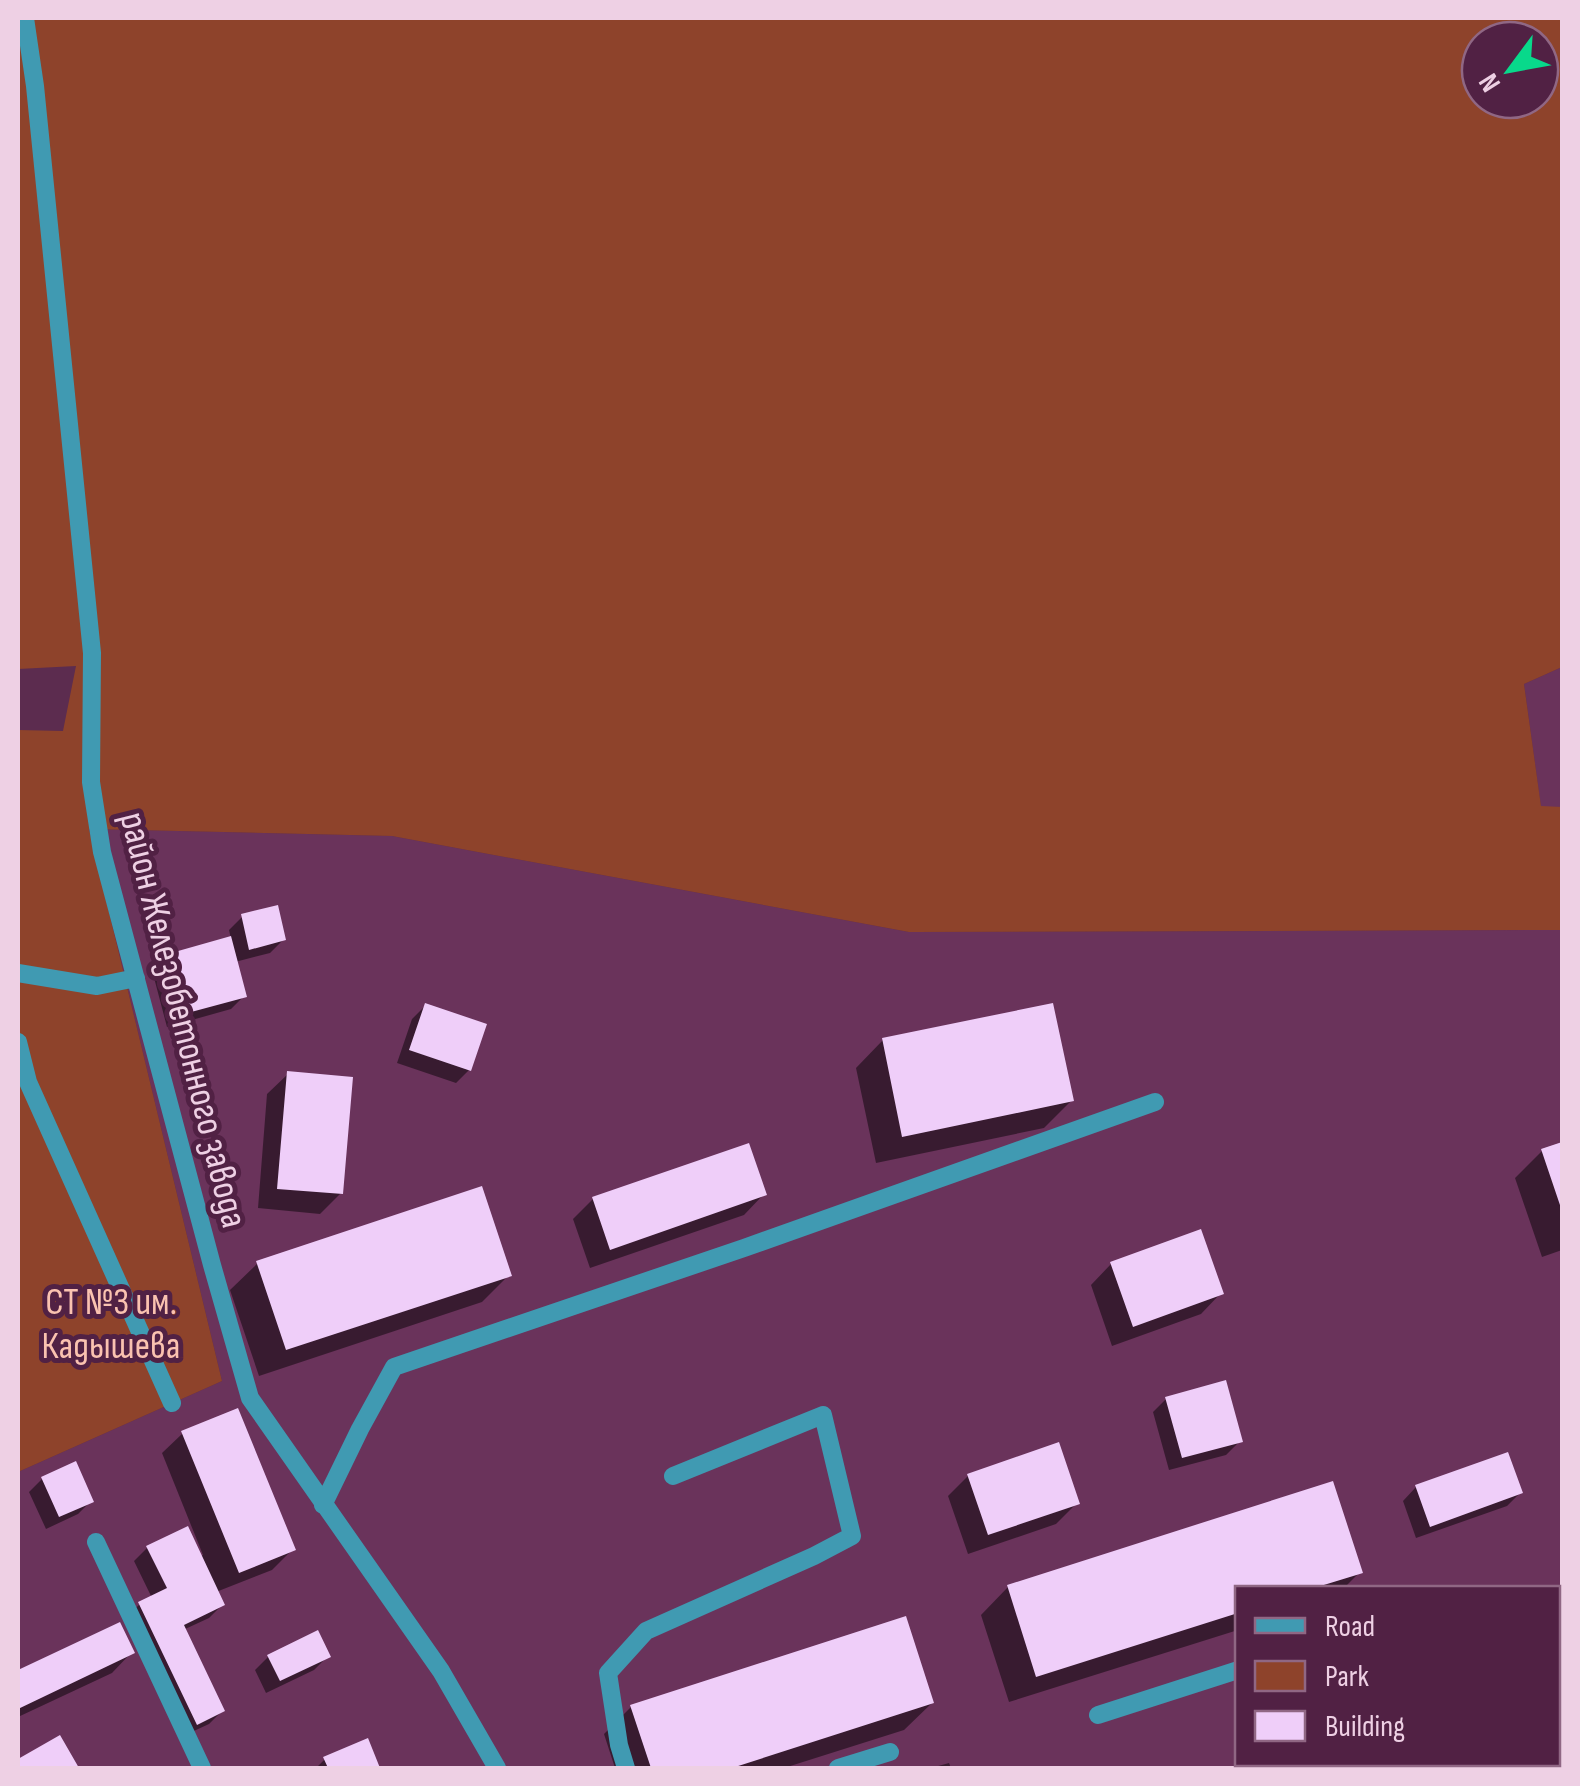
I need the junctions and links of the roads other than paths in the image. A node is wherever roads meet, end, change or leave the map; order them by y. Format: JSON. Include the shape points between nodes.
{"nodes":[{"id":1,"x":26,"y":18,"type":"edge"},
{"id":2,"x":18,"y":973,"type":"edge"},
{"id":3,"x":136,"y":978,"type":"junction"},
{"id":4,"x":18,"y":1042,"type":"edge"},
{"id":5,"x":1154,"y":1102,"type":"dead end"},
{"id":6,"x":172,"y":1404,"type":"dead end"},
{"id":7,"x":673,"y":1476,"type":"dead end"},
{"id":8,"x":324,"y":1505,"type":"junction"},
{"id":9,"x":96,"y":1542,"type":"dead end"},
{"id":10,"x":1235,"y":1671,"type":"edge"},
{"id":11,"x":1098,"y":1715,"type":"dead end"},
{"id":12,"x":890,"y":1752,"type":"dead end"},
{"id":13,"x":202,"y":1768,"type":"edge"},
{"id":14,"x":498,"y":1768,"type":"edge"},
{"id":15,"x":626,"y":1768,"type":"edge"},
{"id":16,"x":838,"y":1768,"type":"edge"}],
"edges":[{"from":1,"to":3,"type":"lane","name":"район Железобетонного завода","via":[[92,653],[91,782]]},
{"from":2,"to":3,"type":"lane","via":[[97,986]]},
{"from":3,"to":8,"type":"lane","name":"район Железобетонного завода","via":[[250,1398]]},
{"from":4,"to":6,"type":"lane","via":[[28,1082]]},
{"from":5,"to":8,"type":"lane","via":[[394,1367]]},
{"from":7,"to":15,"type":"lane","via":[[823,1415],[852,1536],[646,1631],[608,1673]]},
{"from":8,"to":14,"type":"lane","name":"район Железобетонного завода","via":[[441,1672]]},
{"from":9,"to":13,"type":"lane"},
{"from":10,"to":11,"type":"lane"},
{"from":12,"to":16,"type":"lane"}]}
